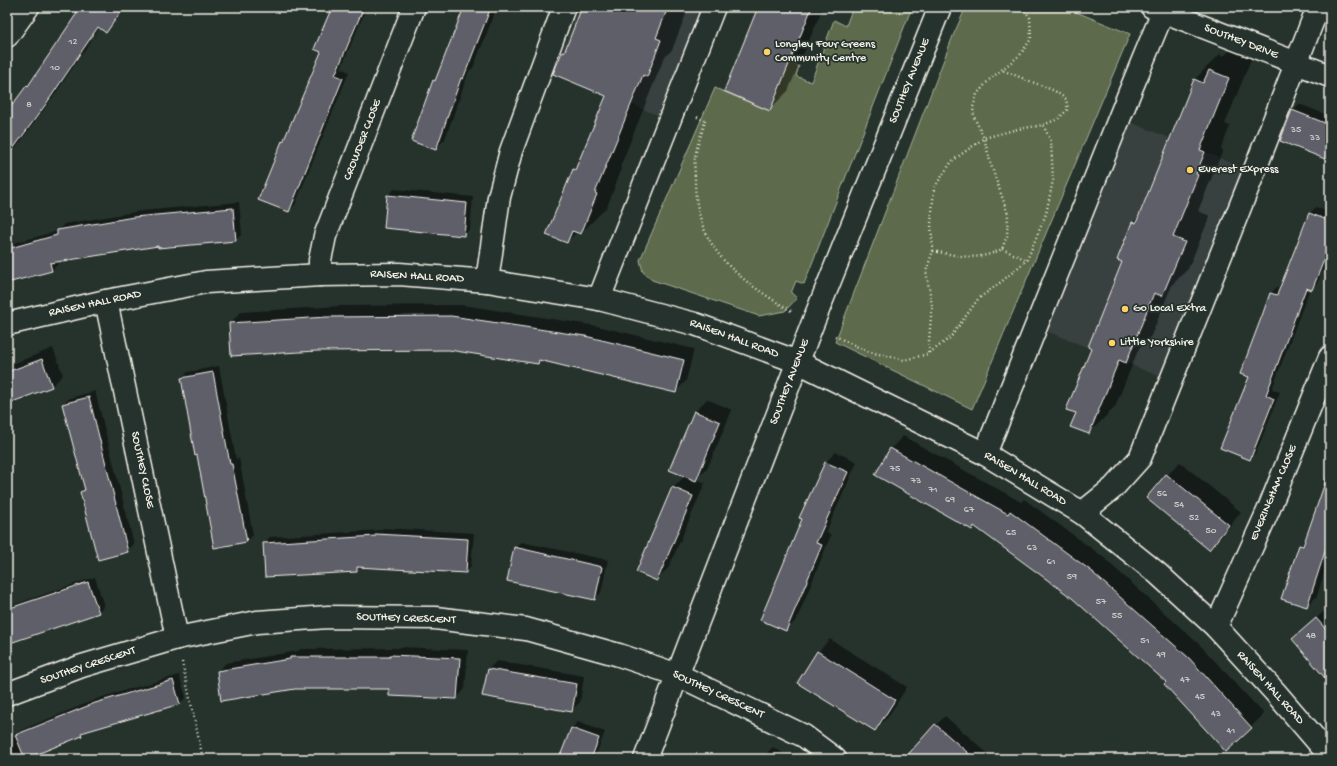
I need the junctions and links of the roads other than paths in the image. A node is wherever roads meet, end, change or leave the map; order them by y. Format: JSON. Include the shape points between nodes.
{"nodes":[{"id":1,"x":28,"y":7,"type":"edge"},
{"id":2,"x":414,"y":7,"type":"edge"},
{"id":3,"x":564,"y":7,"type":"edge"},
{"id":4,"x":714,"y":7,"type":"edge"},
{"id":5,"x":940,"y":7,"type":"edge"},
{"id":6,"x":1318,"y":7,"type":"edge"},
{"id":7,"x":1160,"y":8,"type":"edge"},
{"id":8,"x":7,"y":36,"type":"edge"},
{"id":9,"x":1296,"y":63,"type":"junction"},
{"id":10,"x":1330,"y":76,"type":"edge"},
{"id":11,"x":320,"y":275,"type":"junction"},
{"id":12,"x":487,"y":281,"type":"junction"},
{"id":13,"x":599,"y":299,"type":"junction"},
{"id":14,"x":106,"y":301,"type":"junction"},
{"id":15,"x":7,"y":324,"type":"edge"},
{"id":16,"x":1330,"y":357,"type":"edge"},
{"id":17,"x":798,"y":362,"type":"junction"},
{"id":18,"x":985,"y":454,"type":"junction"},
{"id":19,"x":1082,"y":513,"type":"junction"},
{"id":20,"x":1216,"y":627,"type":"junction"},
{"id":21,"x":177,"y":638,"type":"junction"},
{"id":22,"x":678,"y":675,"type":"junction"},
{"id":23,"x":7,"y":694,"type":"edge"},
{"id":24,"x":1330,"y":756,"type":"edge"},
{"id":25,"x":646,"y":759,"type":"edge"},
{"id":26,"x":835,"y":759,"type":"edge"}],
"edges":[{"from":1,"to":8,"type":"street"},
{"from":2,"to":11,"type":"street","name":"CROWDER CLOSE","via":[[325,236]]},
{"from":3,"to":12,"type":"street","via":[[511,151],[498,197]]},
{"from":4,"to":13,"type":"street"},
{"from":5,"to":17,"type":"street","name":"SOUTHEY AVENUE"},
{"from":6,"to":9,"type":"street"},
{"from":7,"to":9,"type":"street","name":"SOUTHEY DRIVE"},
{"from":7,"to":18,"type":"street","via":[[1129,94]]},
{"from":9,"to":10,"type":"street","name":"SOUTHEY DRIVE"},
{"from":9,"to":19,"type":"street","via":[[1140,458],[1113,488]]},
{"from":11,"to":12,"type":"street","name":"RAISEN HALL ROAD","via":[[399,274]]},
{"from":11,"to":14,"type":"street","name":"RAISEN HALL ROAD","via":[[206,282]]},
{"from":12,"to":13,"type":"street","name":"RAISEN HALL ROAD"},
{"from":13,"to":17,"type":"street","name":"RAISEN HALL ROAD","via":[[695,324]]},
{"from":14,"to":15,"type":"street","name":"RAISEN HALL ROAD"},
{"from":14,"to":21,"type":"street","name":"SOUTHEY CLOSE"},
{"from":16,"to":20,"type":"street","name":"EVERINGHAM CLOSE","via":[[1268,511]]},
{"from":17,"to":18,"type":"street","name":"RAISEN HALL ROAD"},
{"from":17,"to":22,"type":"street","name":"SOUTHEY AVENUE"},
{"from":18,"to":19,"type":"street","name":"RAISEN HALL ROAD"},
{"from":19,"to":20,"type":"street","name":"RAISEN HALL ROAD","via":[[1157,573]]},
{"from":20,"to":24,"type":"street","name":"RAISEN HALL ROAD"},
{"from":21,"to":22,"type":"street","name":"SOUTHEY CRESCENT","via":[[257,622],[328,617],[435,618],[526,629],[619,655]]},
{"from":21,"to":23,"type":"street","name":"SOUTHEY CRESCENT","via":[[82,666]]},
{"from":22,"to":25,"type":"street","name":"SOUTHEY AVENUE"},
{"from":22,"to":26,"type":"street","name":"SOUTHEY CRESCENT","via":[[804,736]]}]}
